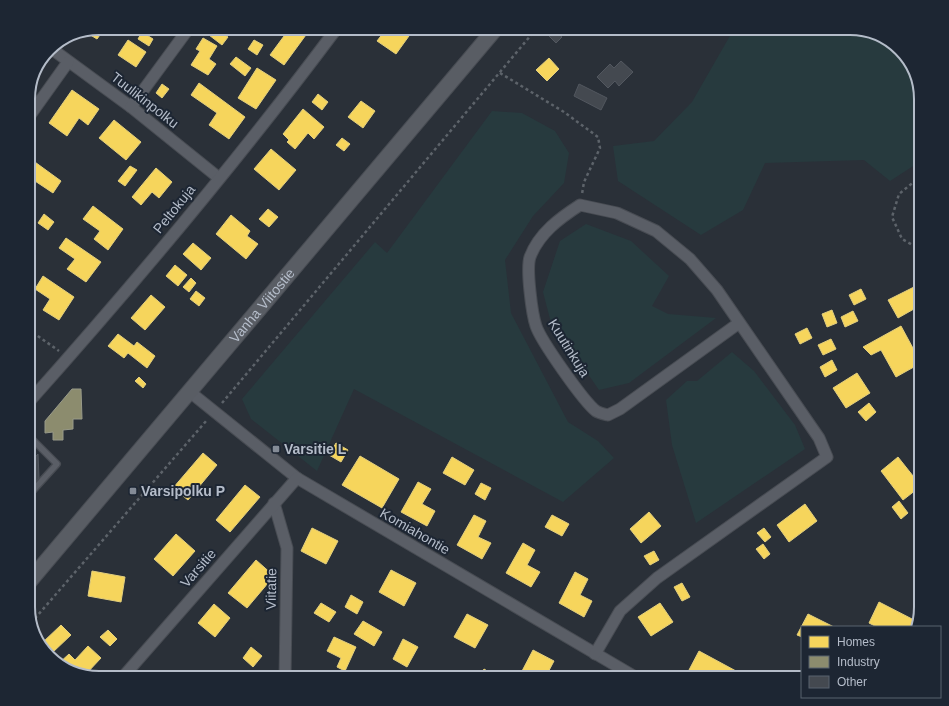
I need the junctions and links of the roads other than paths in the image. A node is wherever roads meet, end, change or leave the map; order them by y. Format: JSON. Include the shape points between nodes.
{"nodes":[{"id":1,"x":183,"y":35,"type":"edge"},
{"id":2,"x":332,"y":35,"type":"edge"},
{"id":3,"x":490,"y":35,"type":"edge"},
{"id":4,"x":57,"y":51,"type":"edge"},
{"id":5,"x":68,"y":62,"type":"junction"},
{"id":6,"x":131,"y":107,"type":"junction"},
{"id":7,"x":35,"y":108,"type":"edge"},
{"id":8,"x":219,"y":178,"type":"junction"},
{"id":9,"x":739,"y":323,"type":"junction"},
{"id":10,"x":190,"y":392,"type":"junction"},
{"id":11,"x":35,"y":395,"type":"edge"},
{"id":12,"x":35,"y":442,"type":"edge"},
{"id":13,"x":296,"y":478,"type":"junction"},
{"id":14,"x":35,"y":488,"type":"edge"},
{"id":15,"x":274,"y":503,"type":"junction"},
{"id":16,"x":35,"y":575,"type":"edge"},
{"id":17,"x":594,"y":654,"type":"junction"},
{"id":18,"x":128,"y":671,"type":"edge"},
{"id":19,"x":285,"y":671,"type":"edge"},
{"id":20,"x":624,"y":671,"type":"edge"}],
"edges":[{"from":1,"to":6,"type":"street"},
{"from":2,"to":8,"type":"street","name":"Peltokuja","via":[[291,90]]},
{"from":3,"to":10,"type":"main road","name":"Vanha Viitostie"},
{"from":4,"to":5,"type":"street","name":"Tuulikinpolku"},
{"from":5,"to":6,"type":"street","name":"Tuulikinpolku"},
{"from":5,"to":7,"type":"street"},
{"from":6,"to":8,"type":"street","name":"Tuulikinpolku"},
{"from":8,"to":11,"type":"street","name":"Peltokuja"},
{"from":9,"to":9,"type":"street","name":"Kuutinkuja","via":[[717,290],[695,264],[656,231],[617,213],[580,205],[557,220],[540,238],[529,258],[530,294],[536,327],[584,398],[597,411],[608,415]]},
{"from":9,"to":17,"type":"street","via":[[819,438],[827,457],[657,578],[620,611]]},
{"from":10,"to":13,"type":"street","name":"Komiahontie"},
{"from":10,"to":16,"type":"main road","name":"Vanha Viitostie"},
{"from":12,"to":14,"type":"lane","via":[[57,464]]},
{"from":13,"to":15,"type":"street","name":"Varsitie"},
{"from":13,"to":17,"type":"street","name":"Komiahontie"},
{"from":15,"to":18,"type":"street","name":"Varsitie"},
{"from":15,"to":19,"type":"street","name":"Viitatie","via":[[287,548]]},
{"from":17,"to":20,"type":"street","name":"Komiahontie"}]}
